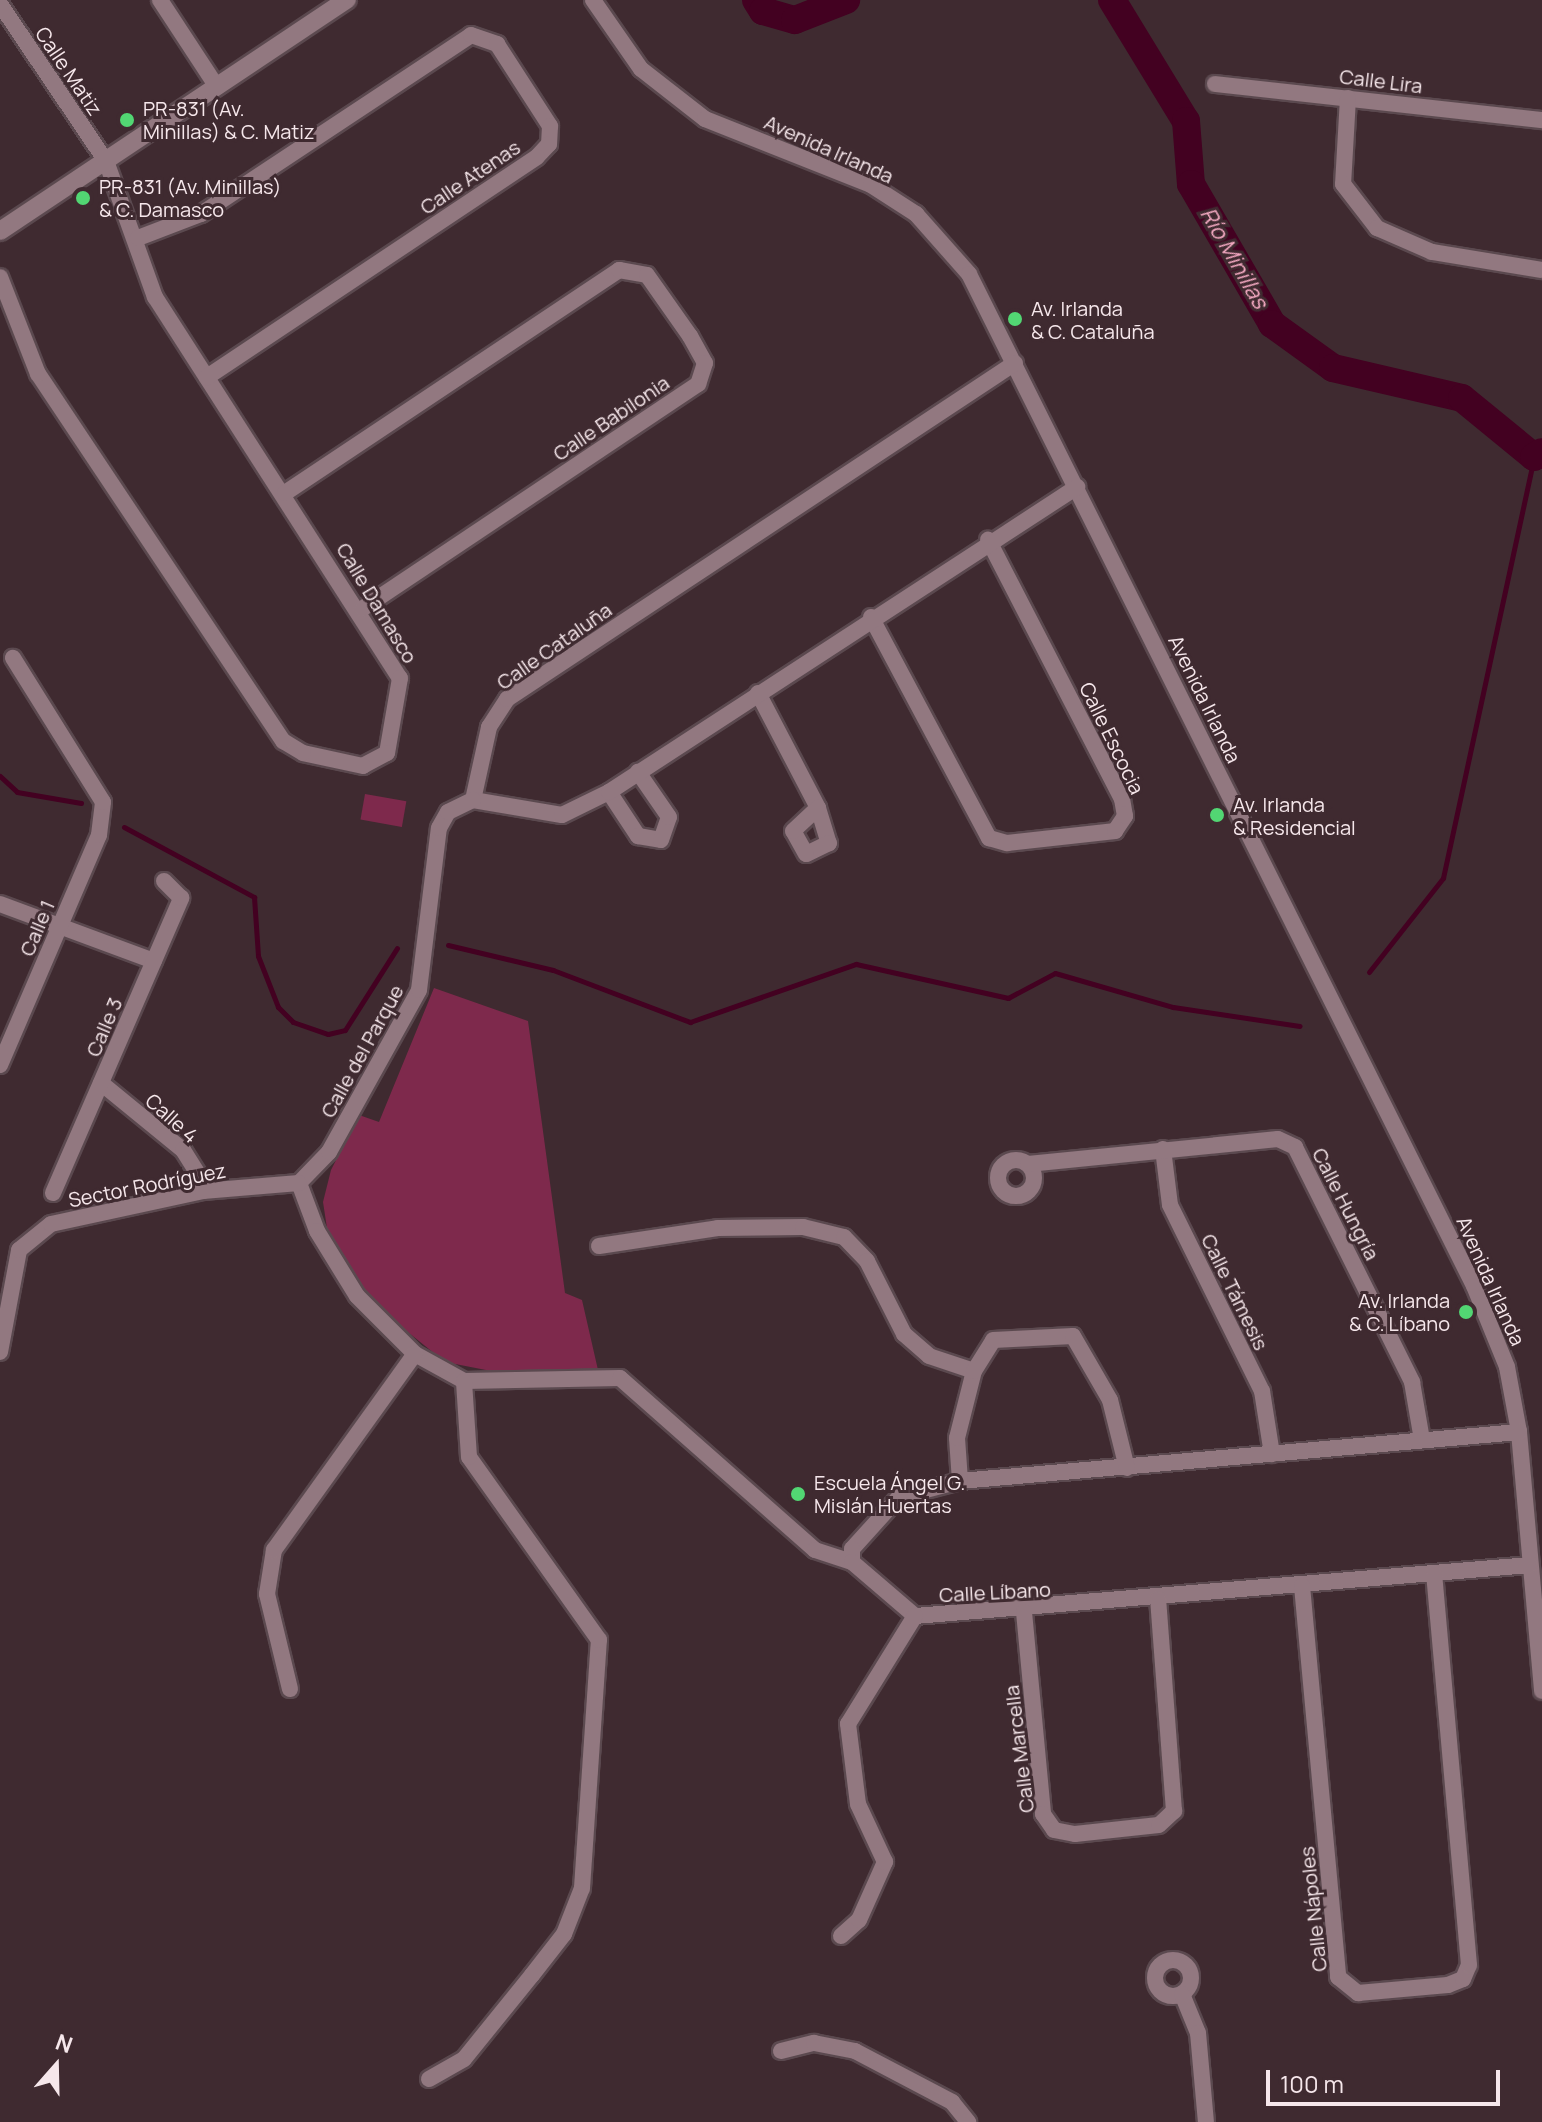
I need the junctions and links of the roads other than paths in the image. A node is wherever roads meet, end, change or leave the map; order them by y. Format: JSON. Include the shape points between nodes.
{"nodes":[{"id":1,"x":160,"y":0,"type":"edge"},
{"id":2,"x":347,"y":0,"type":"edge"},
{"id":3,"x":593,"y":0,"type":"edge"},
{"id":4,"x":0,"y":4,"type":"edge"},
{"id":5,"x":1215,"y":84,"type":"dead end"},
{"id":6,"x":217,"y":87,"type":"junction"},
{"id":7,"x":1348,"y":98,"type":"junction"},
{"id":8,"x":1542,"y":120,"type":"edge"},
{"id":9,"x":106,"y":161,"type":"junction"},
{"id":10,"x":0,"y":231,"type":"edge"},
{"id":11,"x":138,"y":238,"type":"junction"},
{"id":12,"x":1542,"y":270,"type":"edge"},
{"id":13,"x":0,"y":277,"type":"edge"},
{"id":14,"x":1015,"y":363,"type":"junction"},
{"id":15,"x":207,"y":377,"type":"junction"},
{"id":16,"x":1077,"y":487,"type":"junction"},
{"id":17,"x":285,"y":493,"type":"junction"},
{"id":18,"x":988,"y":539,"type":"junction"},
{"id":19,"x":362,"y":609,"type":"junction"},
{"id":20,"x":871,"y":617,"type":"junction"},
{"id":21,"x":13,"y":658,"type":"dead end"},
{"id":22,"x":758,"y":693,"type":"junction"},
{"id":23,"x":638,"y":772,"type":"junction"},
{"id":24,"x":609,"y":792,"type":"junction"},
{"id":25,"x":473,"y":800,"type":"junction"},
{"id":26,"x":818,"y":808,"type":"dead end"},
{"id":27,"x":164,"y":881,"type":"dead end"},
{"id":28,"x":0,"y":904,"type":"edge"},
{"id":29,"x":60,"y":925,"type":"junction"},
{"id":30,"x":154,"y":961,"type":"junction"},
{"id":31,"x":2,"y":1055,"type":"edge"},
{"id":32,"x":101,"y":1083,"type":"junction"},
{"id":33,"x":1163,"y":1149,"type":"junction"},
{"id":34,"x":1028,"y":1164,"type":"dead end"},
{"id":35,"x":299,"y":1183,"type":"junction"},
{"id":36,"x":208,"y":1190,"type":"junction"},
{"id":37,"x":53,"y":1193,"type":"dead end"},
{"id":38,"x":599,"y":1246,"type":"dead end"},
{"id":39,"x":0,"y":1352,"type":"edge"},
{"id":40,"x":415,"y":1354,"type":"junction"},
{"id":41,"x":974,"y":1371,"type":"junction"},
{"id":42,"x":464,"y":1381,"type":"junction"},
{"id":43,"x":1519,"y":1432,"type":"junction"},
{"id":44,"x":1422,"y":1440,"type":"junction"},
{"id":45,"x":1272,"y":1454,"type":"junction"},
{"id":46,"x":1127,"y":1468,"type":"junction"},
{"id":47,"x":960,"y":1481,"type":"junction"},
{"id":48,"x":852,"y":1562,"type":"junction"},
{"id":49,"x":1530,"y":1565,"type":"junction"},
{"id":50,"x":1434,"y":1574,"type":"junction"},
{"id":51,"x":1302,"y":1586,"type":"junction"},
{"id":52,"x":1158,"y":1600,"type":"junction"},
{"id":53,"x":1024,"y":1612,"type":"junction"},
{"id":54,"x":915,"y":1616,"type":"junction"},
{"id":55,"x":290,"y":1689,"type":"dead end"},
{"id":56,"x":1542,"y":1691,"type":"edge"},
{"id":57,"x":841,"y":1936,"type":"dead end"},
{"id":58,"x":1182,"y":1994,"type":"dead end"},
{"id":59,"x":781,"y":2051,"type":"dead end"},
{"id":60,"x":429,"y":2079,"type":"dead end"},
{"id":61,"x":968,"y":2122,"type":"edge"},
{"id":62,"x":1206,"y":2122,"type":"edge"}],
"edges":[{"from":1,"to":6,"type":"street"},
{"from":2,"to":6,"type":"street"},
{"from":3,"to":14,"type":"street","name":"Avenida Irlanda","via":[[641,69],[705,119],[871,185],[916,214],[969,274]]},
{"from":4,"to":9,"type":"street","name":"Calle Matiz"},
{"from":5,"to":7,"type":"street","name":"Calle Lira"},
{"from":6,"to":9,"type":"street"},
{"from":7,"to":8,"type":"street","name":"Calle Lira"},
{"from":7,"to":12,"type":"street","via":[[1343,184],[1377,228],[1432,252]]},
{"from":9,"to":10,"type":"street"},
{"from":9,"to":11,"type":"street","name":"Calle Damasco"},
{"from":11,"to":15,"type":"street","name":"Calle Damasco","via":[[155,297]]},
{"from":11,"to":15,"type":"street","name":"Calle Atenas","via":[[201,214],[471,35],[497,44],[550,126],[549,144],[537,157]]},
{"from":13,"to":19,"type":"street","name":"Calle Damasco","via":[[38,374],[283,741],[303,753],[363,766],[387,753],[400,678]]},
{"from":14,"to":16,"type":"street","name":"Avenida Irlanda"},
{"from":14,"to":25,"type":"street","name":"Calle Cataluña","via":[[507,699],[489,727]]},
{"from":15,"to":17,"type":"street","name":"Calle Damasco"},
{"from":16,"to":18,"type":"street"},
{"from":16,"to":43,"type":"street","name":"Avenida Irlanda","via":[[1474,1286],[1507,1367]]},
{"from":17,"to":19,"type":"street","name":"Calle Damasco"},
{"from":17,"to":19,"type":"street","name":"Calle Babilonia","via":[[619,270],[647,275],[690,336],[705,363],[698,384]]},
{"from":18,"to":20,"type":"street"},
{"from":18,"to":20,"type":"street","name":"Calle Escocia","via":[[1122,799],[1125,816],[1115,831],[1007,843],[989,838]]},
{"from":20,"to":22,"type":"street"},
{"from":21,"to":29,"type":"street","name":"Calle 1","via":[[103,802],[92,851]]},
{"from":22,"to":23,"type":"street"},
{"from":22,"to":26,"type":"street"},
{"from":23,"to":24,"type":"street"},
{"from":23,"to":24,"type":"street","via":[[669,817],[661,840],[638,836]]},
{"from":24,"to":25,"type":"street","via":[[562,815]]},
{"from":25,"to":35,"type":"street","name":"Calle del Parque","via":[[448,812],[439,828],[419,990],[329,1152]]},
{"from":27,"to":30,"type":"street","name":"Calle 3","via":[[181,898]]},
{"from":28,"to":29,"type":"street"},
{"from":29,"to":30,"type":"street"},
{"from":29,"to":31,"type":"street","name":"Calle 1"},
{"from":30,"to":32,"type":"street","name":"Calle 3"},
{"from":32,"to":36,"type":"street","name":"Calle 4","via":[[183,1150]]},
{"from":32,"to":37,"type":"street","name":"Calle 3"},
{"from":33,"to":34,"type":"street","name":"Calle Hungría"},
{"from":33,"to":44,"type":"street","name":"Calle Hungría","via":[[1278,1139],[1295,1147],[1412,1382]]},
{"from":33,"to":45,"type":"street","name":"Calle Támesis","via":[[1170,1205],[1262,1391]]},
{"from":35,"to":36,"type":"street","name":"Sector Rodríguez"},
{"from":35,"to":40,"type":"street","via":[[317,1231],[357,1296]]},
{"from":36,"to":39,"type":"street","name":"Sector Rodríguez","via":[[51,1224],[19,1250]]},
{"from":38,"to":41,"type":"street","via":[[718,1228],[803,1227],[844,1237],[867,1261],[904,1334],[929,1356]]},
{"from":40,"to":42,"type":"street"},
{"from":40,"to":55,"type":"street","via":[[274,1550],[267,1594]]},
{"from":41,"to":46,"type":"street","via":[[993,1340],[1073,1336],[1110,1400]]},
{"from":41,"to":47,"type":"street","via":[[957,1438]]},
{"from":42,"to":48,"type":"street","via":[[620,1378],[815,1550]]},
{"from":42,"to":60,"type":"street","via":[[469,1457],[599,1640],[582,1888],[564,1934],[532,1975],[464,2059]]},
{"from":43,"to":44,"type":"street"},
{"from":43,"to":49,"type":"street","name":"Avenida Irlanda"},
{"from":44,"to":45,"type":"street"},
{"from":45,"to":46,"type":"street"},
{"from":46,"to":47,"type":"street"},
{"from":47,"to":48,"type":"street","via":[[899,1497],[852,1549]]},
{"from":48,"to":54,"type":"street","name":"Calle Líbano"},
{"from":49,"to":50,"type":"street","name":"Calle Líbano"},
{"from":49,"to":56,"type":"street","name":"Avenida Irlanda"},
{"from":50,"to":51,"type":"street","name":"Calle Líbano"},
{"from":50,"to":51,"type":"street","name":"Calle Nápoles","via":[[1469,1965],[1463,1979],[1418,1988],[1358,1993],[1338,1977]]},
{"from":51,"to":52,"type":"street","name":"Calle Líbano"},
{"from":52,"to":53,"type":"street","name":"Calle Líbano"},
{"from":52,"to":53,"type":"street","name":"Calle Marcella","via":[[1174,1811],[1159,1825],[1075,1834],[1054,1830],[1043,1814]]},
{"from":53,"to":54,"type":"street","name":"Calle Líbano"},
{"from":54,"to":57,"type":"street","via":[[848,1724],[858,1804],[885,1862],[859,1920]]},
{"from":58,"to":62,"type":"street","via":[[1198,2033]]},
{"from":59,"to":61,"type":"street","via":[[814,2043],[855,2051],[952,2102]]}]}
